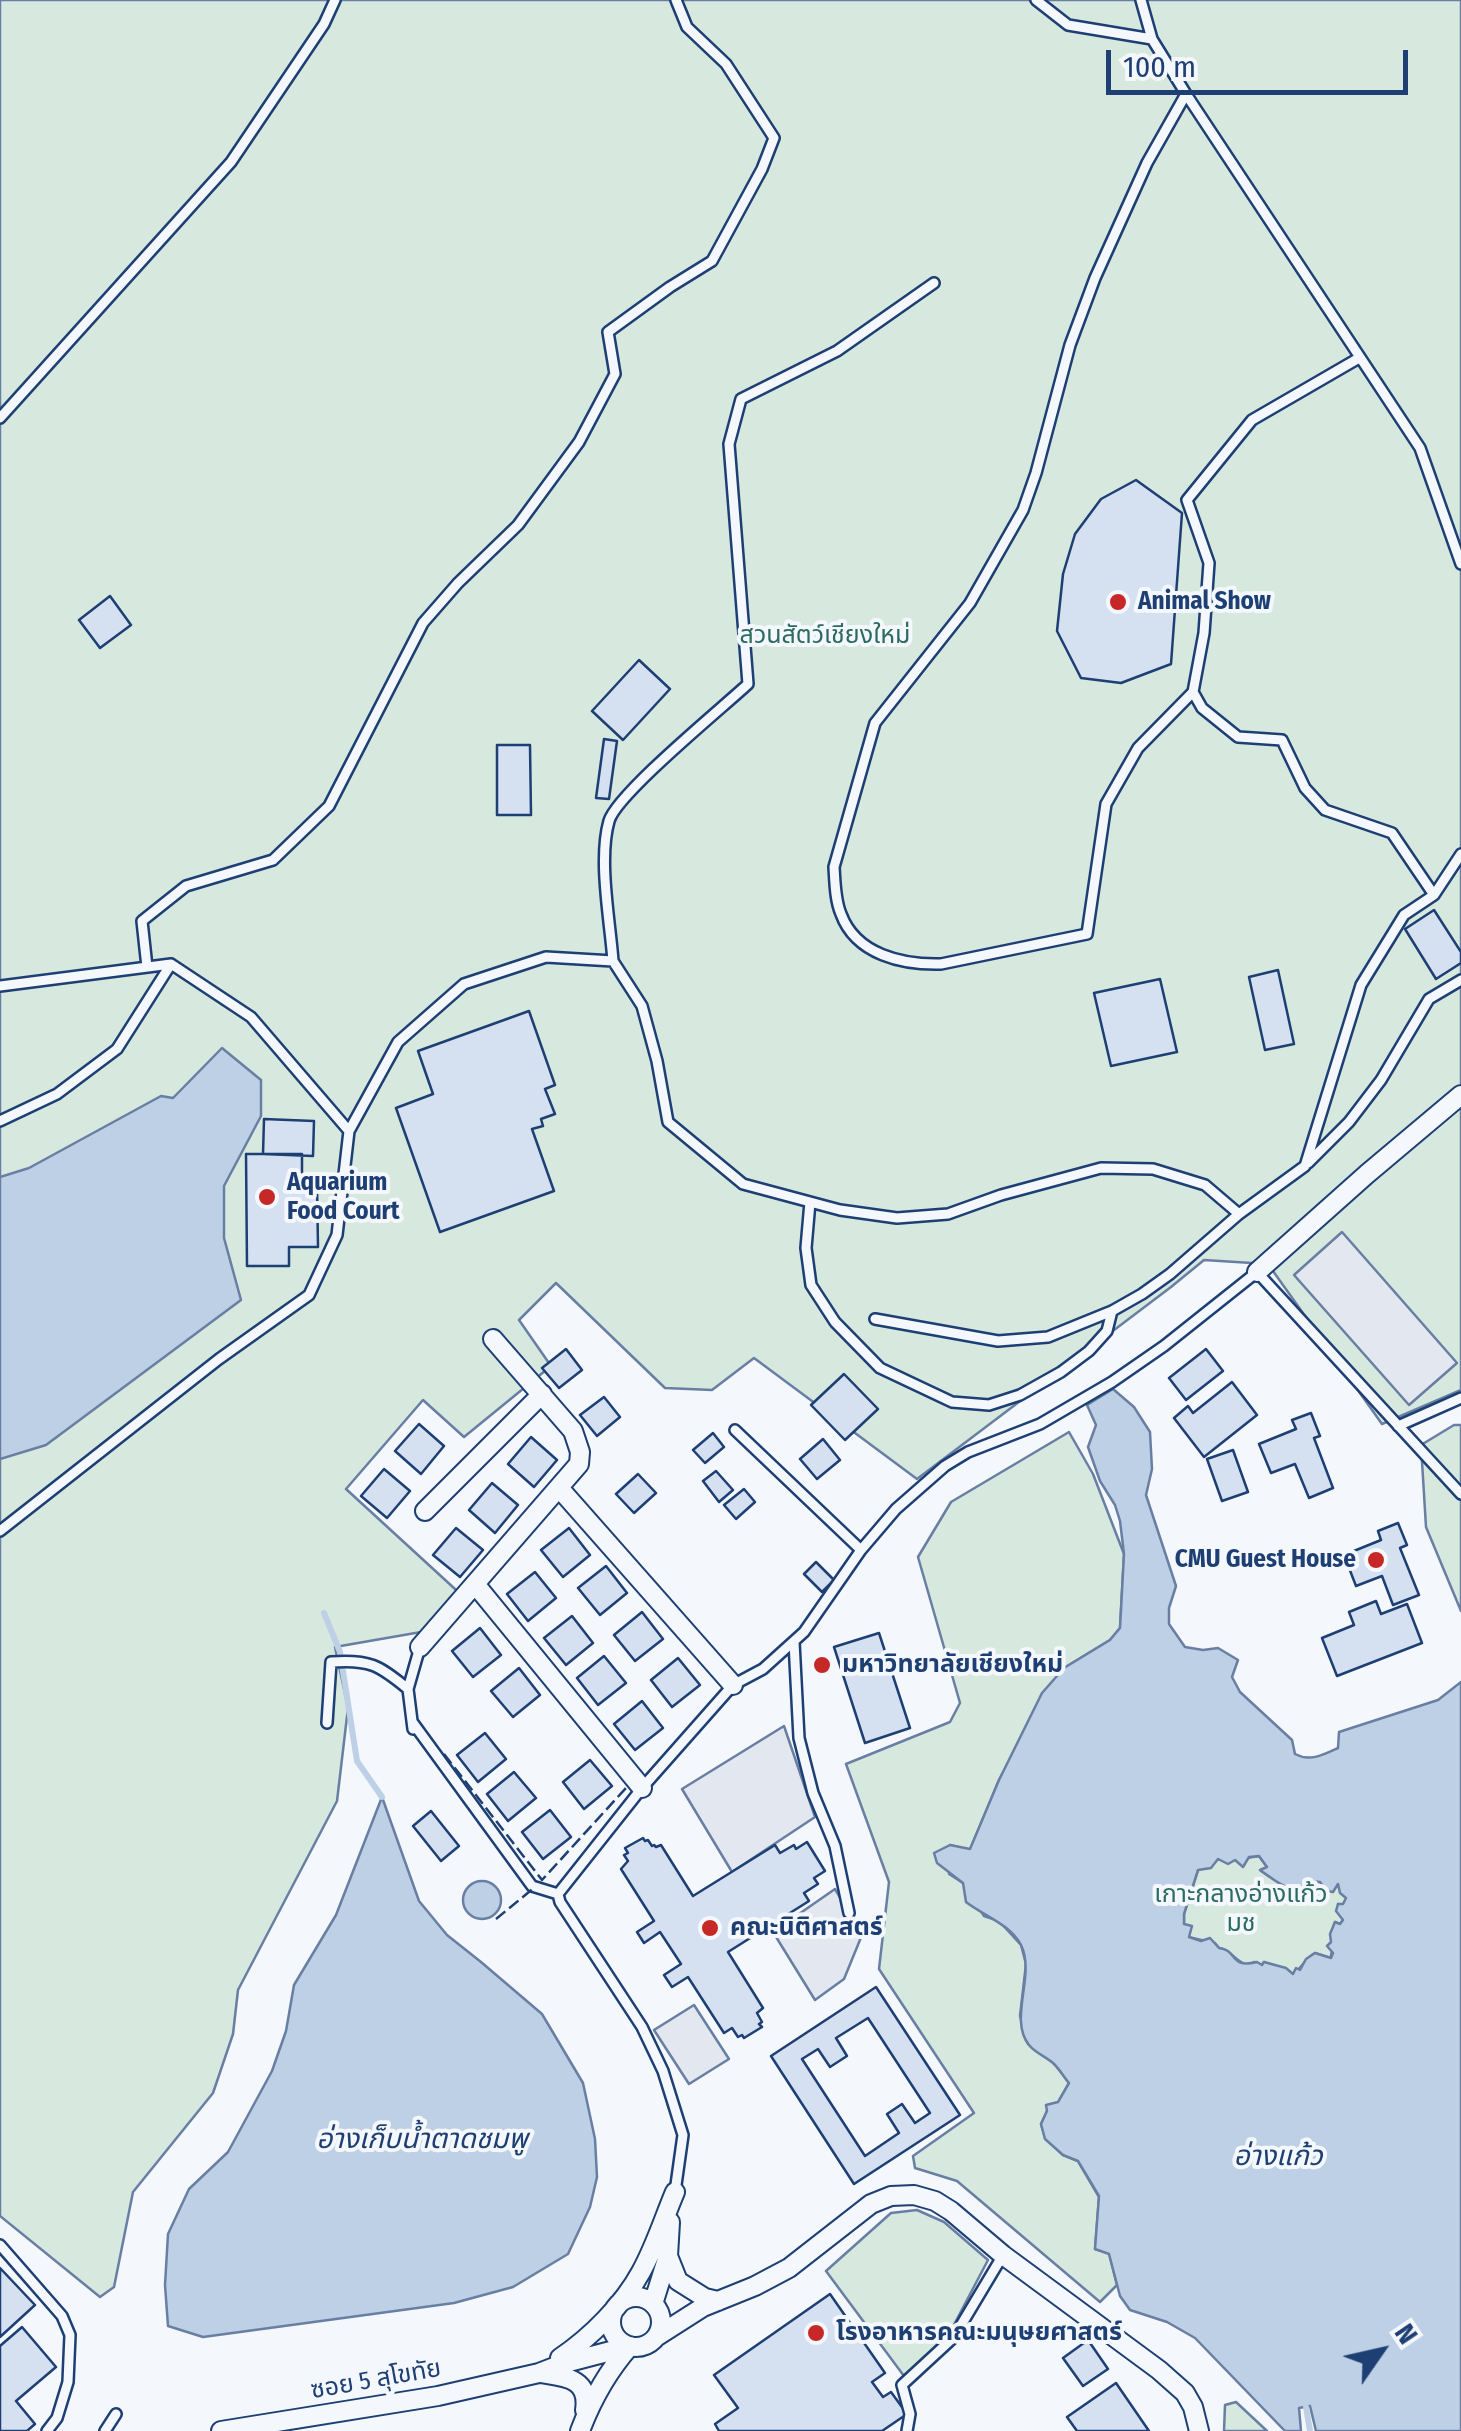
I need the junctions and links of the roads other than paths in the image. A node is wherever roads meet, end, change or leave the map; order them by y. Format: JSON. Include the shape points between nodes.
{"nodes":[{"id":1,"x":335,"y":0,"type":"edge"},
{"id":2,"x":676,"y":0,"type":"edge"},
{"id":3,"x":1036,"y":0,"type":"edge"},
{"id":4,"x":1141,"y":0,"type":"edge"},
{"id":5,"x":1152,"y":38,"type":"junction"},
{"id":6,"x":1186,"y":94,"type":"junction"},
{"id":7,"x":934,"y":283,"type":"dead end"},
{"id":8,"x":1358,"y":358,"type":"junction"},
{"id":9,"x":0,"y":418,"type":"edge"},
{"id":10,"x":1461,"y":564,"type":"edge"},
{"id":11,"x":1193,"y":692,"type":"junction"},
{"id":12,"x":1461,"y":854,"type":"edge"},
{"id":13,"x":1434,"y":896,"type":"junction"},
{"id":14,"x":613,"y":961,"type":"junction"},
{"id":15,"x":171,"y":964,"type":"junction"},
{"id":16,"x":147,"y":967,"type":"junction"},
{"id":17,"x":1461,"y":980,"type":"edge"},
{"id":18,"x":0,"y":986,"type":"edge"},
{"id":19,"x":1461,"y":1095,"type":"edge"},
{"id":20,"x":0,"y":1122,"type":"edge"},
{"id":21,"x":349,"y":1132,"type":"junction"},
{"id":22,"x":1305,"y":1166,"type":"junction"},
{"id":23,"x":810,"y":1202,"type":"junction"},
{"id":24,"x":1238,"y":1214,"type":"junction"},
{"id":25,"x":1257,"y":1272,"type":"junction"},
{"id":26,"x":1112,"y":1311,"type":"junction"},
{"id":27,"x":875,"y":1319,"type":"dead end"},
{"id":28,"x":493,"y":1339,"type":"dead end"},
{"id":29,"x":542,"y":1394,"type":"junction"},
{"id":30,"x":1461,"y":1398,"type":"edge"},
{"id":31,"x":1398,"y":1426,"type":"junction"},
{"id":32,"x":735,"y":1430,"type":"dead end"},
{"id":33,"x":560,"y":1489,"type":"junction"},
{"id":34,"x":1461,"y":1494,"type":"edge"},
{"id":35,"x":425,"y":1510,"type":"dead end"},
{"id":36,"x":2,"y":1526,"type":"edge"},
{"id":37,"x":861,"y":1550,"type":"junction"},
{"id":38,"x":475,"y":1584,"type":"junction"},
{"id":39,"x":794,"y":1642,"type":"junction"},
{"id":40,"x":420,"y":1648,"type":"joint"},
{"id":41,"x":733,"y":1685,"type":"junction"},
{"id":42,"x":408,"y":1689,"type":"junction"},
{"id":43,"x":327,"y":1724,"type":"dead end"},
{"id":44,"x":642,"y":1788,"type":"junction"},
{"id":45,"x":558,"y":1894,"type":"junction"},
{"id":46,"x":849,"y":1912,"type":"dead end"},
{"id":47,"x":675,"y":2192,"type":"junction"},
{"id":48,"x":0,"y":2244,"type":"edge"},
{"id":49,"x":1003,"y":2255,"type":"junction"},
{"id":50,"x":668,"y":2256,"type":"junction"},
{"id":51,"x":711,"y":2304,"type":"junction"},
{"id":52,"x":616,"y":2306,"type":"junction"},
{"id":53,"x":655,"y":2306,"type":"junction"},
{"id":54,"x":656,"y":2337,"type":"junction"},
{"id":55,"x":630,"y":2346,"type":"junction"},
{"id":56,"x":539,"y":2373,"type":"junction"},
{"id":57,"x":116,"y":2414,"type":"dead end"},
{"id":58,"x":582,"y":2426,"type":"edge"},
{"id":59,"x":47,"y":2431,"type":"edge"},
{"id":60,"x":105,"y":2431,"type":"edge"},
{"id":61,"x":221,"y":2431,"type":"edge"},
{"id":62,"x":908,"y":2431,"type":"edge"},
{"id":63,"x":1199,"y":2431,"type":"edge"}],
"edges":[{"from":1,"to":9,"type":"lane","via":[[230,162]]},
{"from":2,"to":16,"type":"lane","via":[[687,27],[726,64],[774,138],[721,246],[712,261],[608,332],[614,374],[580,442],[518,525],[423,623],[329,806],[272,860],[186,886],[142,920]]},
{"from":3,"to":5,"type":"lane","via":[[1068,25]]},
{"from":4,"to":5,"type":"lane"},
{"from":5,"to":6,"type":"lane"},
{"from":6,"to":8,"type":"lane"},
{"from":6,"to":11,"type":"lane","via":[[1095,278],[1023,510],[970,603],[874,723],[834,867],[841,915],[855,938],[894,960],[941,964],[1086,934],[1106,804],[1138,748]]},
{"from":7,"to":14,"type":"lane","via":[[838,351],[740,399],[729,444],[748,684],[610,816],[604,850]]},
{"from":8,"to":10,"type":"lane","via":[[1420,448]]},
{"from":8,"to":11,"type":"lane","via":[[1252,420],[1187,500],[1209,564]]},
{"from":11,"to":13,"type":"lane","via":[[1238,737],[1282,740],[1305,788],[1325,810],[1392,833]]},
{"from":12,"to":13,"type":"lane"},
{"from":13,"to":22,"type":"lane","via":[[1404,915],[1361,986]]},
{"from":14,"to":21,"type":"lane","via":[[546,957],[464,984],[398,1042]]},
{"from":14,"to":23,"type":"lane","via":[[642,1006],[668,1122],[743,1184]]},
{"from":15,"to":16,"type":"lane"},
{"from":15,"to":20,"type":"lane","via":[[117,1050],[57,1094]]},
{"from":15,"to":21,"type":"lane","via":[[252,1017]]},
{"from":16,"to":18,"type":"lane"},
{"from":17,"to":22,"type":"lane","via":[[1429,999],[1349,1122]]},
{"from":19,"to":25,"type":"street"},
{"from":21,"to":36,"type":"lane","via":[[337,1234],[309,1294]]},
{"from":22,"to":24,"type":"lane"},
{"from":23,"to":24,"type":"lane","via":[[898,1218],[948,1214],[1101,1168],[1152,1169],[1205,1185]]},
{"from":23,"to":26,"type":"lane","via":[[811,1286],[836,1322],[880,1368],[952,1402],[989,1405],[1061,1372],[1107,1331]]},
{"from":24,"to":26,"type":"lane","via":[[1170,1274]]},
{"from":25,"to":31,"type":"lane"},
{"from":25,"to":37,"type":"lane","via":[[1112,1382],[1040,1424],[945,1466]]},
{"from":26,"to":27,"type":"lane","via":[[1048,1336],[998,1341]]},
{"from":28,"to":29,"type":"street"},
{"from":29,"to":33,"type":"street","via":[[573,1432],[580,1452]]},
{"from":29,"to":35,"type":"street"},
{"from":30,"to":31,"type":"lane"},
{"from":31,"to":34,"type":"lane"},
{"from":32,"to":37,"type":"lane"},
{"from":33,"to":38,"type":"street"},
{"from":33,"to":41,"type":"street"},
{"from":37,"to":39,"type":"lane"},
{"from":38,"to":40,"type":"street"},
{"from":38,"to":44,"type":"street"},
{"from":39,"to":41,"type":"lane"},
{"from":39,"to":46,"type":"lane","via":[[799,1738]]},
{"from":40,"to":42,"type":"lane"},
{"from":41,"to":44,"type":"lane"},
{"from":42,"to":43,"type":"lane","via":[[386,1670],[359,1660],[331,1662]]},
{"from":42,"to":45,"type":"lane","via":[[412,1728],[532,1886]]},
{"from":44,"to":45,"type":"lane"},
{"from":45,"to":47,"type":"lane","via":[[664,2071],[683,2135]]},
{"from":47,"to":50,"type":"street"},
{"from":47,"to":52,"type":"street","via":[[640,2274]]},
{"from":48,"to":59,"type":"lane","via":[[62,2316],[70,2335],[68,2382]]},
{"from":49,"to":51,"type":"street","via":[[935,2201],[891,2196],[789,2268]]},
{"from":49,"to":62,"type":"lane","via":[[954,2337],[902,2385]]},
{"from":49,"to":63,"type":"street","via":[[1185,2393]]},
{"from":50,"to":51,"type":"street","via":[[678,2282]]},
{"from":50,"to":53,"type":"street"},
{"from":51,"to":53,"type":"street"},
{"from":51,"to":54,"type":"street"},
{"from":52,"to":53,"type":"street","via":[[632,2296]]},
{"from":52,"to":55,"type":"street","via":[[614,2334]]},
{"from":52,"to":56,"type":"street","via":[[580,2345]]},
{"from":53,"to":54,"type":"street"},
{"from":54,"to":55,"type":"street"},
{"from":55,"to":56,"type":"street","name":"ซอย 5 สุโขทัย"},
{"from":55,"to":58,"type":"street","via":[[594,2394]]},
{"from":56,"to":58,"type":"street","via":[[573,2379],[581,2387],[587,2400]]},
{"from":56,"to":61,"type":"street","name":"ซอย 5 สุโขทัย"},
{"from":57,"to":60,"type":"lane"}]}
